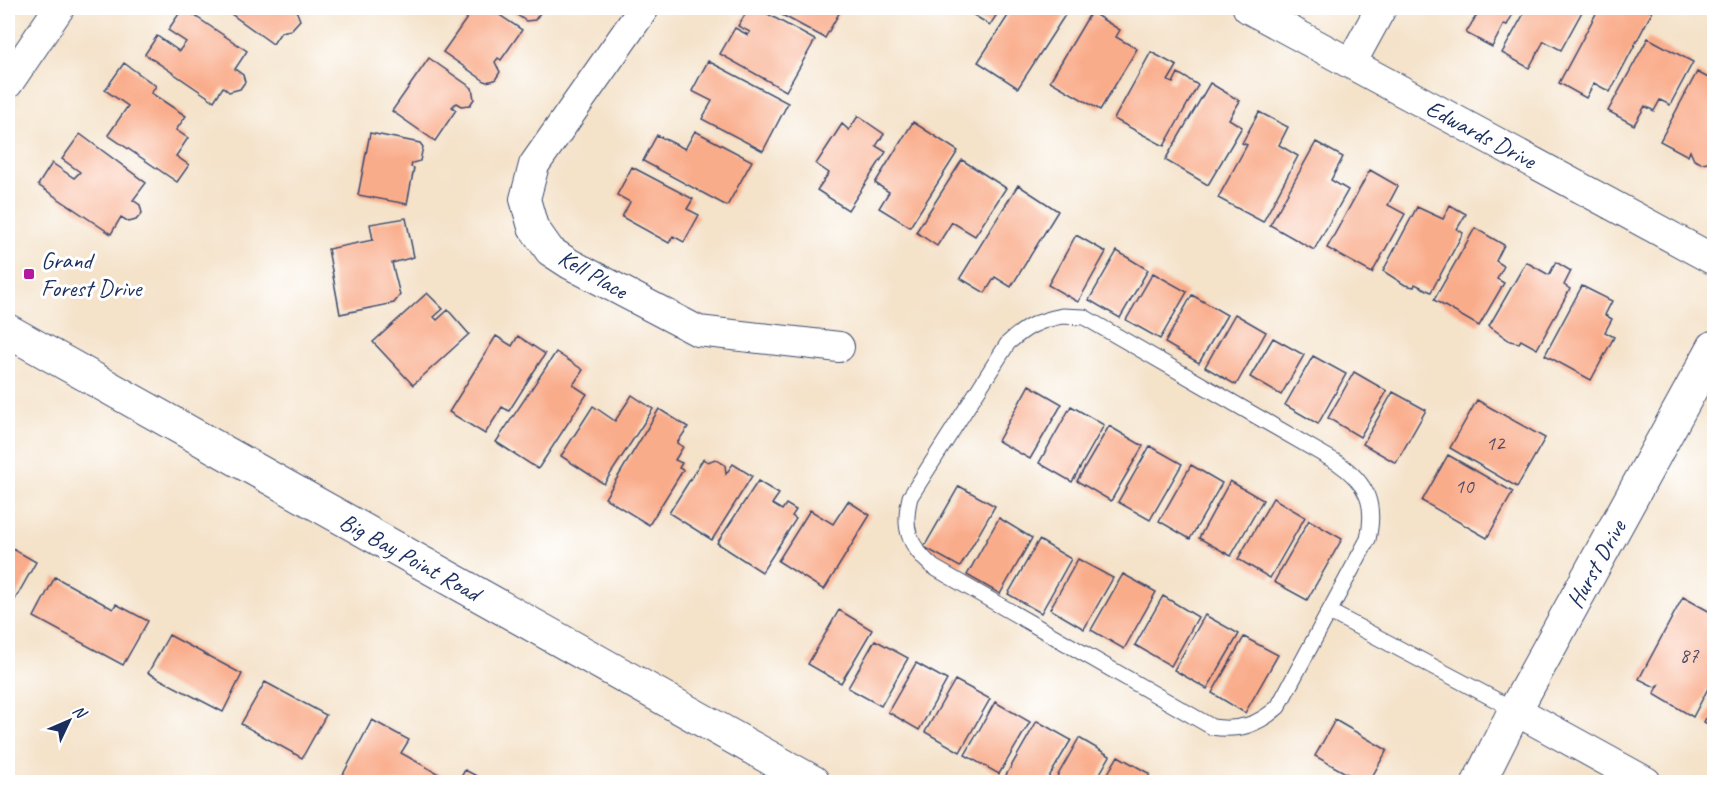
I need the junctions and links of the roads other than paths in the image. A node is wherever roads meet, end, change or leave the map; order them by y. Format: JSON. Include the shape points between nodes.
{"nodes":[{"id":1,"x":59,"y":8,"type":"edge"},
{"id":2,"x":644,"y":8,"type":"edge"},
{"id":3,"x":1248,"y":8,"type":"edge"},
{"id":4,"x":1381,"y":8,"type":"edge"},
{"id":5,"x":1351,"y":63,"type":"junction"},
{"id":6,"x":8,"y":83,"type":"edge"},
{"id":7,"x":1714,"y":260,"type":"edge"},
{"id":8,"x":8,"y":331,"type":"edge"},
{"id":9,"x":839,"y":347,"type":"dead end"},
{"id":10,"x":1714,"y":347,"type":"edge"},
{"id":11,"x":1330,"y":612,"type":"junction"},
{"id":12,"x":1515,"y":710,"type":"junction"},
{"id":13,"x":813,"y":783,"type":"edge"},
{"id":14,"x":1479,"y":783,"type":"edge"},
{"id":15,"x":1646,"y":783,"type":"edge"}],
"edges":[{"from":1,"to":6,"type":"street"},
{"from":2,"to":9,"type":"street","name":"Kell Place","via":[[534,165],[525,199],[533,227],[550,251],[570,264],[698,331]]},
{"from":3,"to":5,"type":"street","name":"Edwards Drive"},
{"from":4,"to":5,"type":"street"},
{"from":5,"to":7,"type":"street","name":"Edwards Drive"},
{"from":8,"to":13,"type":"main road","name":"Big Bay Point Road"},
{"from":10,"to":12,"type":"main road","name":"Hurst Drive"},
{"from":11,"to":11,"type":"lane","via":[[1368,539],[1372,522],[1364,487],[1353,473],[1084,317],[1042,320],[1008,343],[910,497],[907,529],[912,544],[933,567],[1212,727],[1241,728],[1278,707]]},
{"from":11,"to":12,"type":"lane"},
{"from":12,"to":14,"type":"main road","name":"Hurst Drive"},
{"from":12,"to":15,"type":"street"}]}
